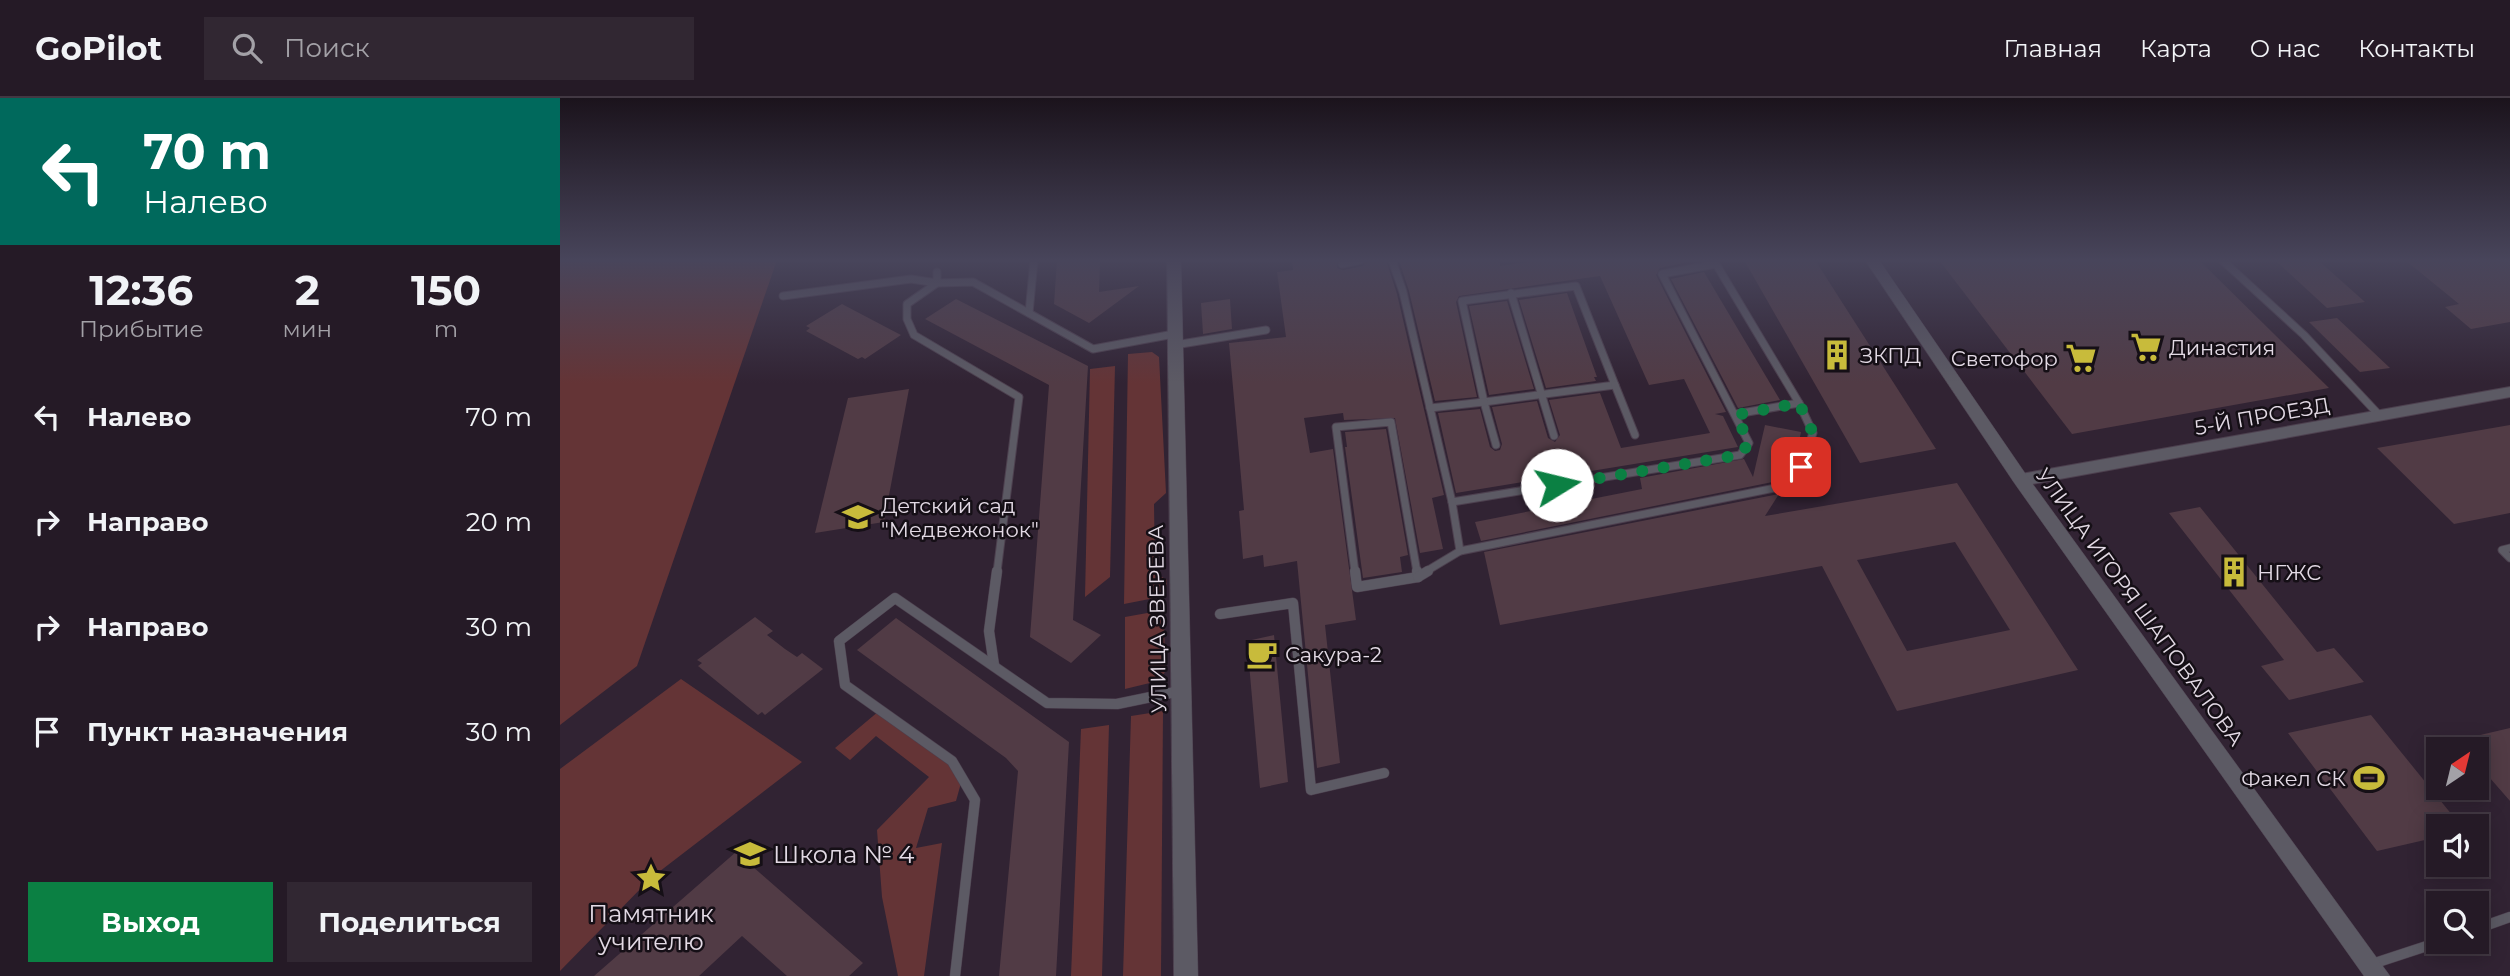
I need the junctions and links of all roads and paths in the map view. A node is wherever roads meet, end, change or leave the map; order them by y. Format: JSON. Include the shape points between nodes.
{"nodes":[{"id":1,"x":910,"y":301,"type":"edge"},
{"id":2,"x":1007,"y":301,"type":"edge"},
{"id":3,"x":1030,"y":301,"type":"edge"},
{"id":4,"x":1175,"y":301,"type":"edge"},
{"id":5,"x":1405,"y":301,"type":"edge"},
{"id":6,"x":1462,"y":301,"type":"edge"},
{"id":7,"x":1514,"y":301,"type":"edge"},
{"id":8,"x":1582,"y":301,"type":"edge"},
{"id":9,"x":1676,"y":301,"type":"edge"},
{"id":10,"x":1739,"y":301,"type":"edge"},
{"id":11,"x":1900,"y":301,"type":"edge"},
{"id":12,"x":2269,"y":301,"type":"edge"},
{"id":13,"x":1029,"y":313,"type":"junction"},
{"id":14,"x":1266,"y":330,"type":"dead end"},
{"id":15,"x":1175,"y":339,"type":"junction"},
{"id":16,"x":1615,"y":385,"type":"junction"},
{"id":17,"x":2510,"y":392,"type":"edge"},
{"id":18,"x":1544,"y":396,"type":"junction"},
{"id":19,"x":1484,"y":402,"type":"junction"},
{"id":20,"x":1799,"y":403,"type":"junction"},
{"id":21,"x":1430,"y":408,"type":"junction"},
{"id":22,"x":1736,"y":415,"type":"junction"},
{"id":23,"x":2380,"y":416,"type":"junction"},
{"id":24,"x":1635,"y":435,"type":"dead end"},
{"id":25,"x":1554,"y":436,"type":"dead end"},
{"id":26,"x":1496,"y":445,"type":"dead end"},
{"id":27,"x":2021,"y":480,"type":"junction"},
{"id":28,"x":1452,"y":502,"type":"junction"},
{"id":29,"x":2510,"y":548,"type":"edge"},
{"id":30,"x":1460,"y":551,"type":"junction"},
{"id":31,"x":2510,"y":558,"type":"edge"},
{"id":32,"x":1418,"y":577,"type":"junction"},
{"id":33,"x":1220,"y":614,"type":"dead end"},
{"id":34,"x":993,"y":666,"type":"junction"},
{"id":35,"x":1180,"y":691,"type":"junction"},
{"id":36,"x":1384,"y":773,"type":"dead end"},
{"id":37,"x":2510,"y":917,"type":"edge"},
{"id":38,"x":2489,"y":924,"type":"edge"},
{"id":39,"x":2426,"y":948,"type":"edge"},
{"id":40,"x":2374,"y":971,"type":"edge"},
{"id":41,"x":955,"y":976,"type":"edge"},
{"id":42,"x":1186,"y":976,"type":"edge"}],
"edges":[{"from":1,"to":34,"type":"lane","via":[[906,304],[907,319],[914,335],[1020,397],[989,631]]},
{"from":2,"to":13,"type":"lane"},
{"from":3,"to":13,"type":"lane"},
{"from":4,"to":15,"type":"street","name":"УЛИЦА ЗВЕРЕВА"},
{"from":5,"to":21,"type":"lane"},
{"from":6,"to":19,"type":"lane"},
{"from":7,"to":18,"type":"lane"},
{"from":8,"to":16,"type":"lane"},
{"from":9,"to":22,"type":"lane"},
{"from":10,"to":20,"type":"lane"},
{"from":11,"to":27,"type":"street","name":"УЛИЦА ИГОРЯ ШАПОВАЛОВА"},
{"from":12,"to":23,"type":"lane"},
{"from":13,"to":15,"type":"lane","via":[[1093,349]]},
{"from":14,"to":15,"type":"lane"},
{"from":15,"to":35,"type":"street","name":"УЛИЦА ЗВЕРЕВА"},
{"from":16,"to":18,"type":"lane"},
{"from":16,"to":24,"type":"lane"},
{"from":17,"to":23,"type":"street","name":"5-Й ПРОЕЗД"},
{"from":18,"to":19,"type":"lane"},
{"from":18,"to":25,"type":"lane"},
{"from":19,"to":21,"type":"lane"},
{"from":19,"to":26,"type":"lane"},
{"from":20,"to":22,"type":"lane"},
{"from":20,"to":30,"type":"lane","via":[[1813,433],[1796,484]]},
{"from":21,"to":28,"type":"lane"},
{"from":22,"to":28,"type":"lane","via":[[1749,443],[1740,455]]},
{"from":23,"to":27,"type":"street","name":"5-Й ПРОЕЗД"},
{"from":27,"to":40,"type":"street","name":"УЛИЦА ИГОРЯ ШАПОВАЛОВА"},
{"from":28,"to":30,"type":"lane"},
{"from":29,"to":31,"type":"lane","via":[[2502,550]]},
{"from":30,"to":32,"type":"lane"},
{"from":32,"to":32,"type":"lane","via":[[1391,422],[1336,427],[1357,587]]},
{"from":33,"to":36,"type":"lane","via":[[1293,603],[1311,790]]},
{"from":34,"to":35,"type":"lane","via":[[1048,702],[1117,704]]},
{"from":34,"to":41,"type":"lane","via":[[895,598],[839,641],[845,685],[952,761],[975,800]]},
{"from":35,"to":42,"type":"street","name":"УЛИЦА ЗВЕРЕВА"},
{"from":37,"to":38,"type":"lane"},
{"from":39,"to":40,"type":"lane"}]}
